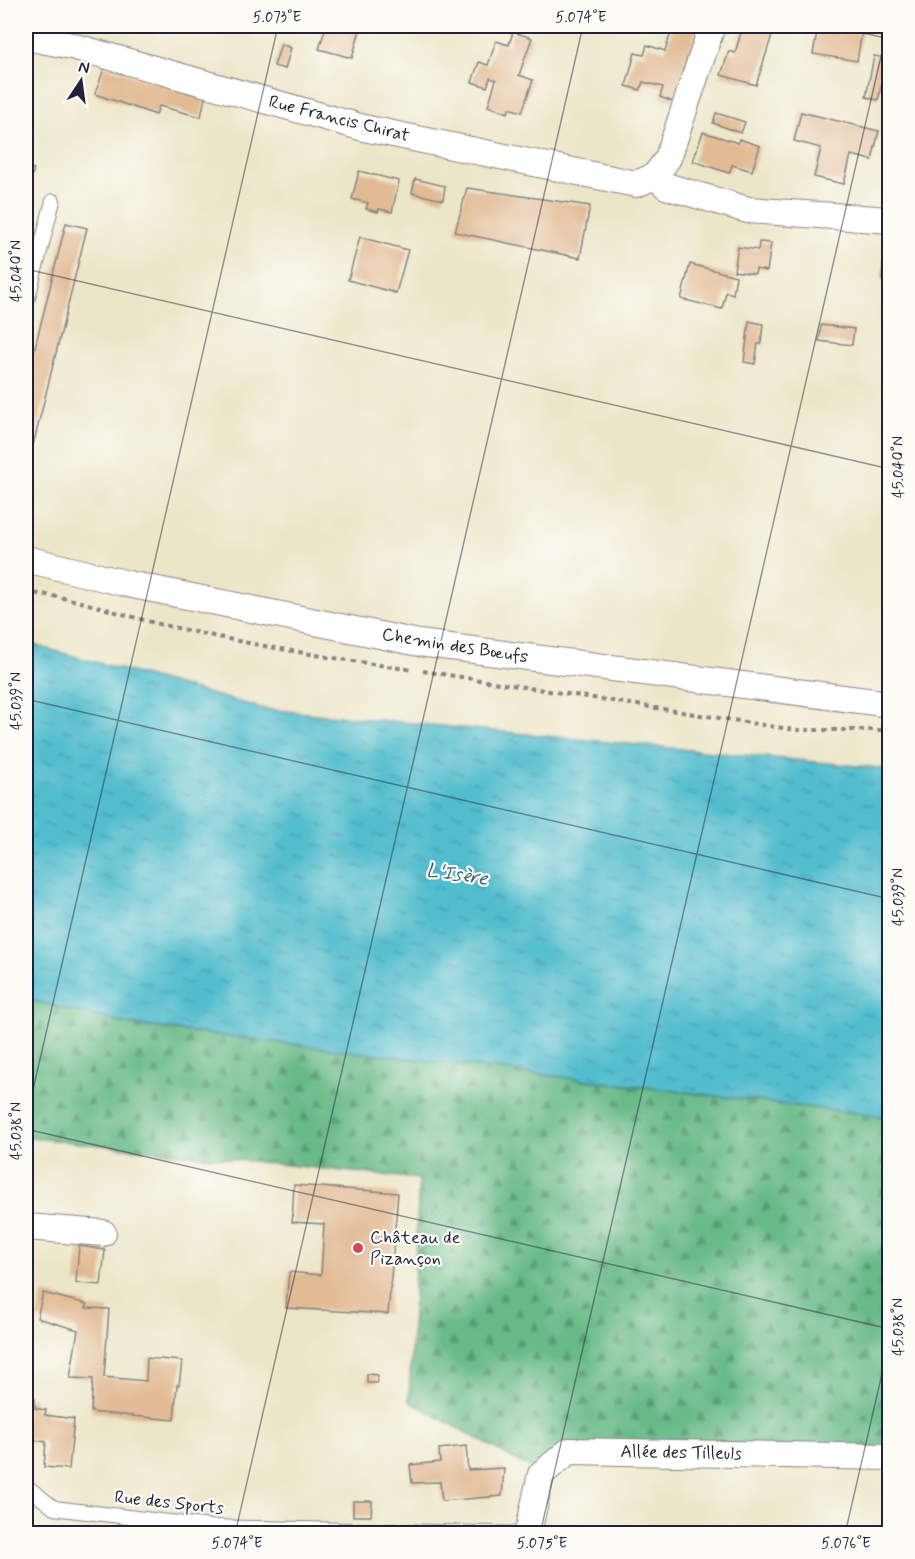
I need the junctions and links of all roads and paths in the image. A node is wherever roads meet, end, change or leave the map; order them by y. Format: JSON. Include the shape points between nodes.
{"nodes":[{"id":1,"x":712,"y":26,"type":"edge"},
{"id":2,"x":26,"y":37,"type":"edge"},
{"id":3,"x":655,"y":176,"type":"junction"},
{"id":4,"x":53,"y":201,"type":"dead end"},
{"id":5,"x":890,"y":220,"type":"edge"},
{"id":6,"x":26,"y":305,"type":"edge"},
{"id":7,"x":26,"y":559,"type":"edge"},
{"id":8,"x":890,"y":704,"type":"edge"},
{"id":9,"x":26,"y":1227,"type":"edge"},
{"id":10,"x":103,"y":1233,"type":"dead end"},
{"id":11,"x":890,"y":1457,"type":"edge"},
{"id":12,"x":26,"y":1486,"type":"edge"},
{"id":13,"x":528,"y":1533,"type":"edge"},
{"id":14,"x":533,"y":1533,"type":"edge"}],
"edges":[{"from":1,"to":3,"type":"street","via":[[668,158]]},
{"from":2,"to":3,"type":"street","name":"Rue Francis Chirat","via":[[72,46],[364,128],[636,184]]},
{"from":3,"to":5,"type":"street","via":[[666,186],[748,210]]},
{"from":4,"to":6,"type":"lane"},
{"from":7,"to":8,"type":"street","name":"Chemin des Bœufs","via":[[128,584],[418,643]]},
{"from":9,"to":10,"type":"street"},
{"from":11,"to":13,"type":"street","name":"Allée des Tilleuls","via":[[569,1451],[541,1474]]},
{"from":12,"to":13,"type":"lane","name":"Rue des Sports","via":[[54,1508],[210,1527]]},
{"from":13,"to":14,"type":"lane","name":"Rue des Sports"}]}
